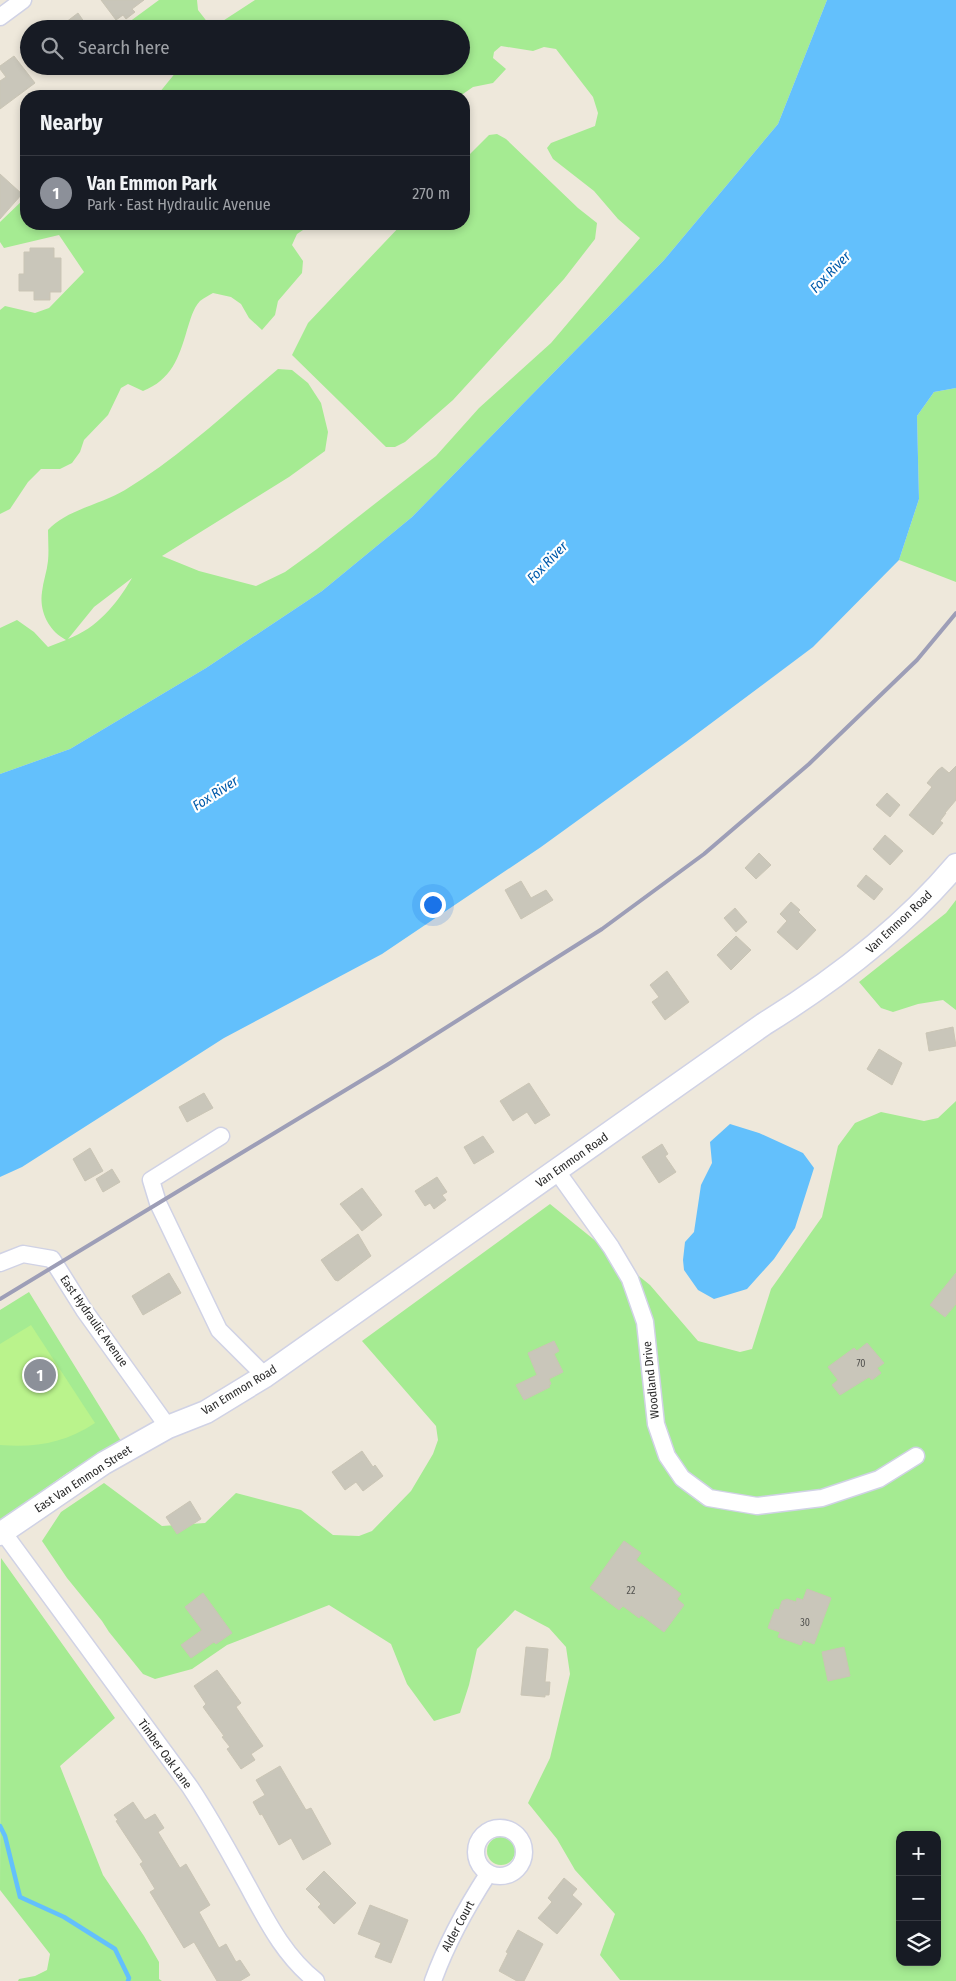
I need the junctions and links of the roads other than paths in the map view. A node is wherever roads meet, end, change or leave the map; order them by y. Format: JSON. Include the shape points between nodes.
{"nodes":[{"id":1,"x":23,"y":0,"type":"edge"},
{"id":2,"x":0,"y":17,"type":"edge"},
{"id":3,"x":956,"y":865,"type":"edge"},
{"id":4,"x":221,"y":1136,"type":"dead end"},
{"id":5,"x":556,"y":1170,"type":"junction"},
{"id":6,"x":0,"y":1263,"type":"edge"},
{"id":7,"x":265,"y":1376,"type":"junction"},
{"id":8,"x":168,"y":1427,"type":"junction"},
{"id":9,"x":916,"y":1456,"type":"dead end"},
{"id":10,"x":2,"y":1533,"type":"edge"},
{"id":11,"x":488,"y":1874,"type":"dead end"},
{"id":12,"x":316,"y":1981,"type":"edge"},
{"id":13,"x":432,"y":1981,"type":"edge"}],
"edges":[{"from":1,"to":2,"type":"street"},
{"from":3,"to":5,"type":"street","name":"Van Emmon Road","via":[[897,926],[845,970]]},
{"from":4,"to":7,"type":"street","via":[[150,1180],[219,1330]]},
{"from":5,"to":7,"type":"street","name":"Van Emmon Road"},
{"from":5,"to":9,"type":"street","name":"Woodland Drive","via":[[630,1279],[645,1322],[656,1424],[667,1456],[682,1478],[709,1498],[757,1506],[822,1498],[879,1479]]},
{"from":6,"to":8,"type":"street","name":"East Hydraulic Avenue","via":[[23,1254],[52,1258],[84,1310]]},
{"from":7,"to":8,"type":"street","name":"Van Emmon Road","via":[[206,1412]]},
{"from":8,"to":10,"type":"street","name":"East Van Emmon Street","via":[[104,1463]]},
{"from":10,"to":12,"type":"street","name":"Timber Oak Lane","via":[[184,1778],[213,1822],[281,1944],[300,1968]]},
{"from":11,"to":13,"type":"street","name":"Alder Court","via":[[465,1909]]}]}
